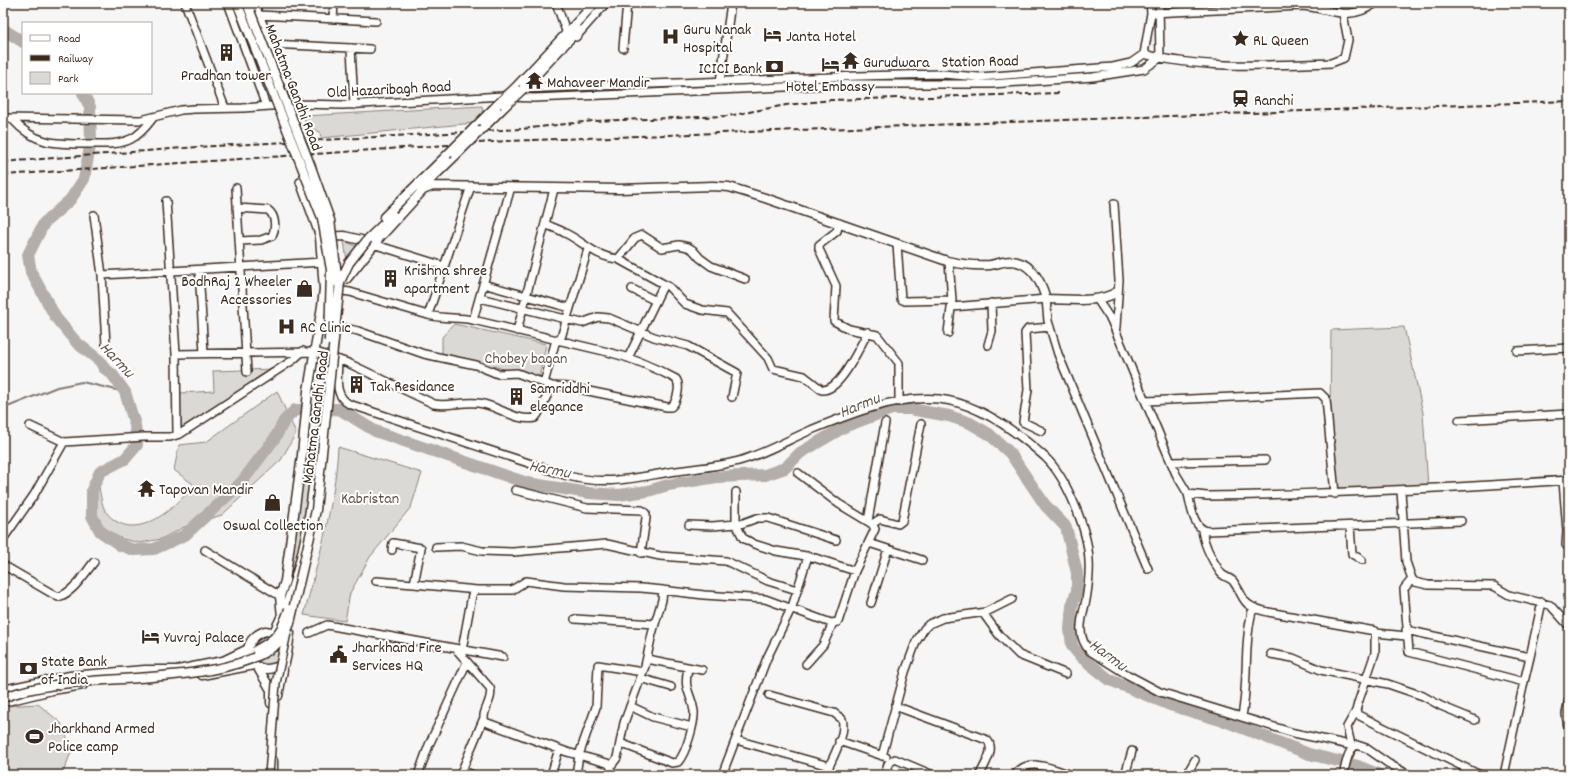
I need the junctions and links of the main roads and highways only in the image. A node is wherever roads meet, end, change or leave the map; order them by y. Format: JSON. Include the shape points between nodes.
{"nodes":[{"id":1,"x":237,"y":3,"type":"edge"},
{"id":2,"x":595,"y":3,"type":"edge"},
{"id":3,"x":602,"y":3,"type":"edge"},
{"id":4,"x":248,"y":7,"type":"edge"},
{"id":5,"x":521,"y":89,"type":"junction"},
{"id":6,"x":479,"y":128,"type":"junction"},
{"id":7,"x":365,"y":239,"type":"junction"},
{"id":8,"x":1117,"y":292,"type":"road end"},
{"id":9,"x":322,"y":435,"type":"junction"},
{"id":10,"x":282,"y":617,"type":"junction"},
{"id":11,"x":274,"y":632,"type":"junction"},
{"id":12,"x":248,"y":649,"type":"junction"},
{"id":13,"x":287,"y":654,"type":"junction"},
{"id":14,"x":285,"y":663,"type":"junction"},
{"id":15,"x":256,"y":667,"type":"junction"},
{"id":16,"x":3,"y":684,"type":"edge"},
{"id":17,"x":12,"y":687,"type":"junction"},
{"id":18,"x":3,"y":690,"type":"edge"},
{"id":19,"x":3,"y":694,"type":"edge"},
{"id":20,"x":3,"y":698,"type":"edge"},
{"id":21,"x":3,"y":702,"type":"edge"},
{"id":22,"x":267,"y":775,"type":"edge"},
{"id":23,"x":273,"y":775,"type":"edge"}],
"edges":[{"from":1,"to":9,"type":"main road","name":"Mahatma Gandhi Road","bridge":true,"via":[[322,218],[331,270]]},
{"from":2,"to":5,"type":"main road"},
{"from":3,"to":5,"type":"main road"},
{"from":4,"to":9,"type":"main road","name":"Mahatma Gandhi Road","bridge":true,"via":[[330,220],[338,285],[337,344]]},
{"from":5,"to":6,"type":"main road","bridge":true},
{"from":6,"to":7,"type":"main road","bridge":true,"via":[[447,155]]},
{"from":6,"to":7,"type":"main road","bridge":true,"via":[[456,155]]},
{"from":7,"to":19,"type":"main road","bridge":true,"via":[[342,265],[335,280],[328,374],[313,508],[299,574],[280,632],[252,653],[211,666],[169,672],[80,678],[30,686]]},
{"from":7,"to":20,"type":"main road","bridge":true,"via":[[340,282],[316,510],[287,632],[279,643],[248,659],[206,671],[63,684]]},
{"from":8,"to":10,"type":"main road","via":[[1096,299],[1046,299],[1036,276],[1029,266],[1022,262],[1010,261],[990,265],[949,262],[728,187],[554,189],[433,186],[423,190],[384,233],[370,242],[344,236],[320,237],[324,289],[308,391],[289,558],[280,596]]},
{"from":9,"to":10,"type":"main road","name":"Mahatma Gandhi Road","via":[[304,547]]},
{"from":9,"to":13,"type":"main road","name":"Mahatma Gandhi Road","via":[[310,552],[289,636]]},
{"from":10,"to":11,"type":"main road","name":"Mahatma Gandhi Road"},
{"from":11,"to":12,"type":"main road","via":[[256,634]]},
{"from":11,"to":13,"type":"main road","via":[[287,644]]},
{"from":12,"to":15,"type":"main road","via":[[249,658]]},
{"from":12,"to":17,"type":"main road","via":[[223,661],[178,670],[92,674]]},
{"from":13,"to":14,"type":"main road"},
{"from":14,"to":15,"type":"main road","via":[[267,670]]},
{"from":14,"to":23,"type":"main road","via":[[281,674],[276,718]]},
{"from":15,"to":21,"type":"main road","via":[[203,675],[84,685]]},
{"from":15,"to":22,"type":"main road","via":[[271,690],[272,696]]},
{"from":16,"to":17,"type":"main road"},
{"from":17,"to":18,"type":"main road"}]}
